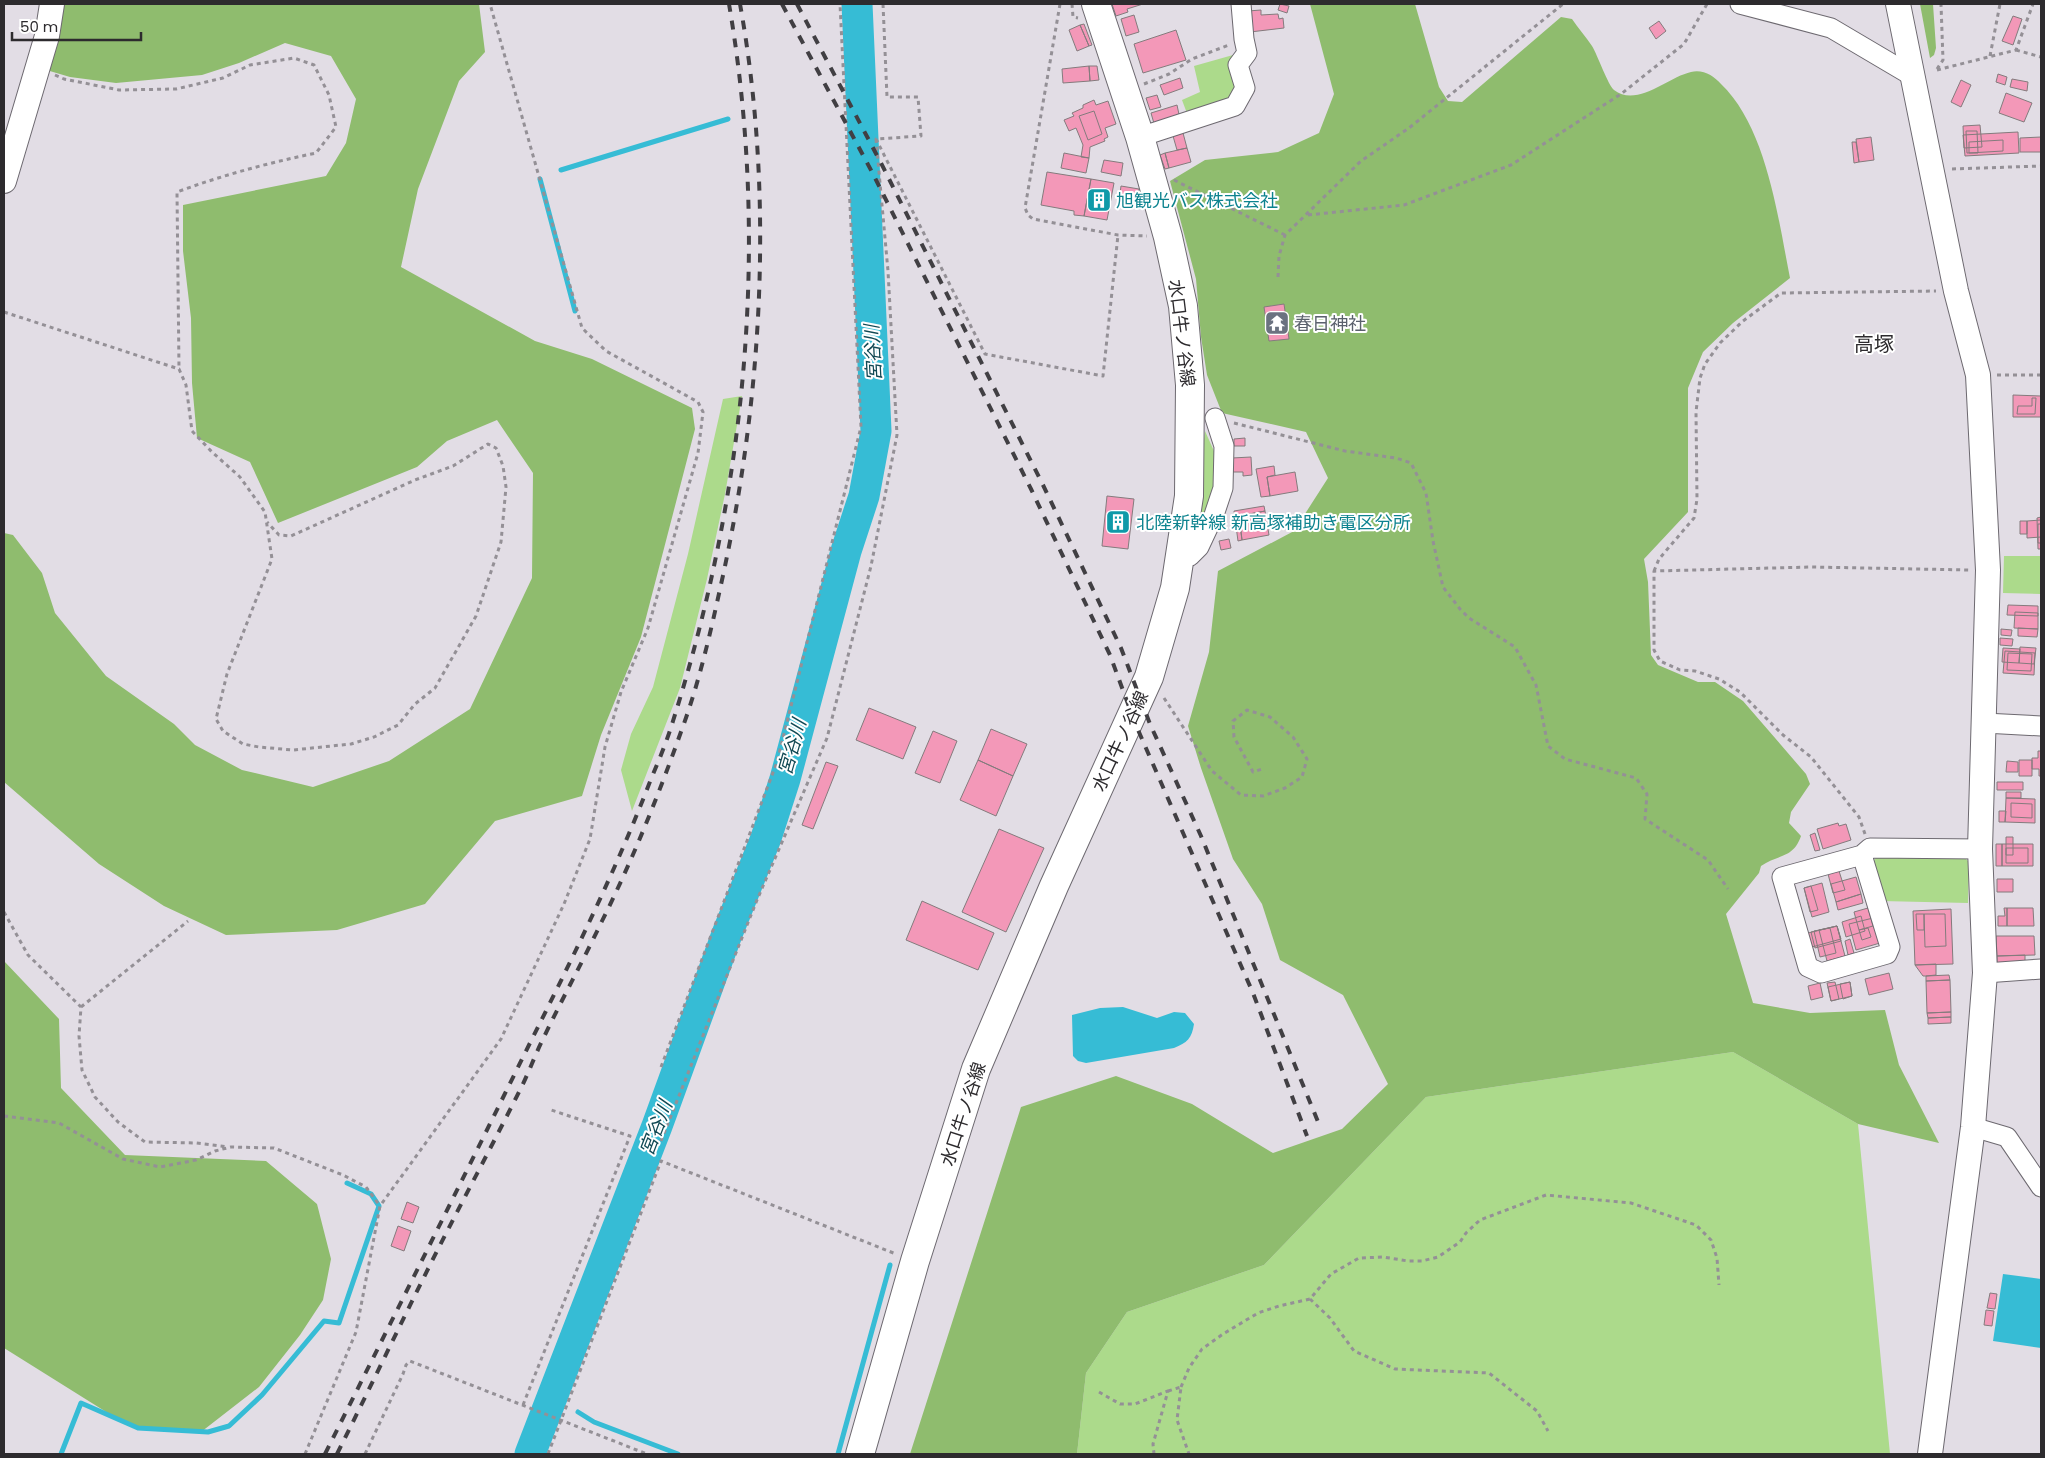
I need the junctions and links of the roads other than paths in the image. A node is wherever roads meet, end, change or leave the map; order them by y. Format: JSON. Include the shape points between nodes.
{"nodes":[{"id":1,"x":52,"y":4,"type":"edge"},
{"id":2,"x":1096,"y":4,"type":"edge"},
{"id":3,"x":1241,"y":4,"type":"edge"},
{"id":4,"x":1740,"y":4,"type":"edge"},
{"id":5,"x":1898,"y":4,"type":"edge"},
{"id":6,"x":1914,"y":77,"type":"junction"},
{"id":7,"x":1140,"y":137,"type":"junction"},
{"id":8,"x":4,"y":180,"type":"edge"},
{"id":9,"x":1215,"y":418,"type":"road end"},
{"id":10,"x":1180,"y":557,"type":"junction"},
{"id":11,"x":1984,"y":723,"type":"junction"},
{"id":12,"x":2041,"y":726,"type":"edge"},
{"id":13,"x":1980,"y":849,"type":"junction"},
{"id":14,"x":1866,"y":852,"type":"junction"},
{"id":15,"x":2041,"y":969,"type":"edge"},
{"id":16,"x":1985,"y":973,"type":"junction"},
{"id":17,"x":1973,"y":1127,"type":"junction"},
{"id":18,"x":2041,"y":1187,"type":"edge"},
{"id":19,"x":860,"y":1454,"type":"edge"},
{"id":20,"x":1930,"y":1454,"type":"edge"}],
"edges":[{"from":1,"to":8,"type":"street","via":[[47,36]]},
{"from":2,"to":7,"type":"main road","name":"水口牛ノ谷線"},
{"from":3,"to":7,"type":"street","via":[[1247,53],[1238,65],[1245,88],[1235,106]]},
{"from":4,"to":6,"type":"street","via":[[1831,28]]},
{"from":5,"to":6,"type":"street"},
{"from":6,"to":11,"type":"street","via":[[1956,291],[1978,375],[1988,570]]},
{"from":7,"to":10,"type":"main road","name":"水口牛ノ谷線","via":[[1168,237],[1190,369],[1189,496]]},
{"from":9,"to":10,"type":"street","via":[[1224,446],[1223,488],[1199,547],[1190,556]]},
{"from":10,"to":19,"type":"main road","name":"水口牛ノ谷線","via":[[1175,588],[1149,677],[1054,886],[976,1069],[915,1261]]},
{"from":11,"to":12,"type":"street"},
{"from":11,"to":13,"type":"street"},
{"from":13,"to":14,"type":"street"},
{"from":13,"to":16,"type":"street"},
{"from":14,"to":14,"type":"street","via":[[1782,877],[1808,967],[1821,973],[1888,954],[1890,947]]},
{"from":15,"to":16,"type":"street"},
{"from":16,"to":17,"type":"street"},
{"from":17,"to":18,"type":"street","via":[[2007,1137]]},
{"from":17,"to":20,"type":"street"}]}
